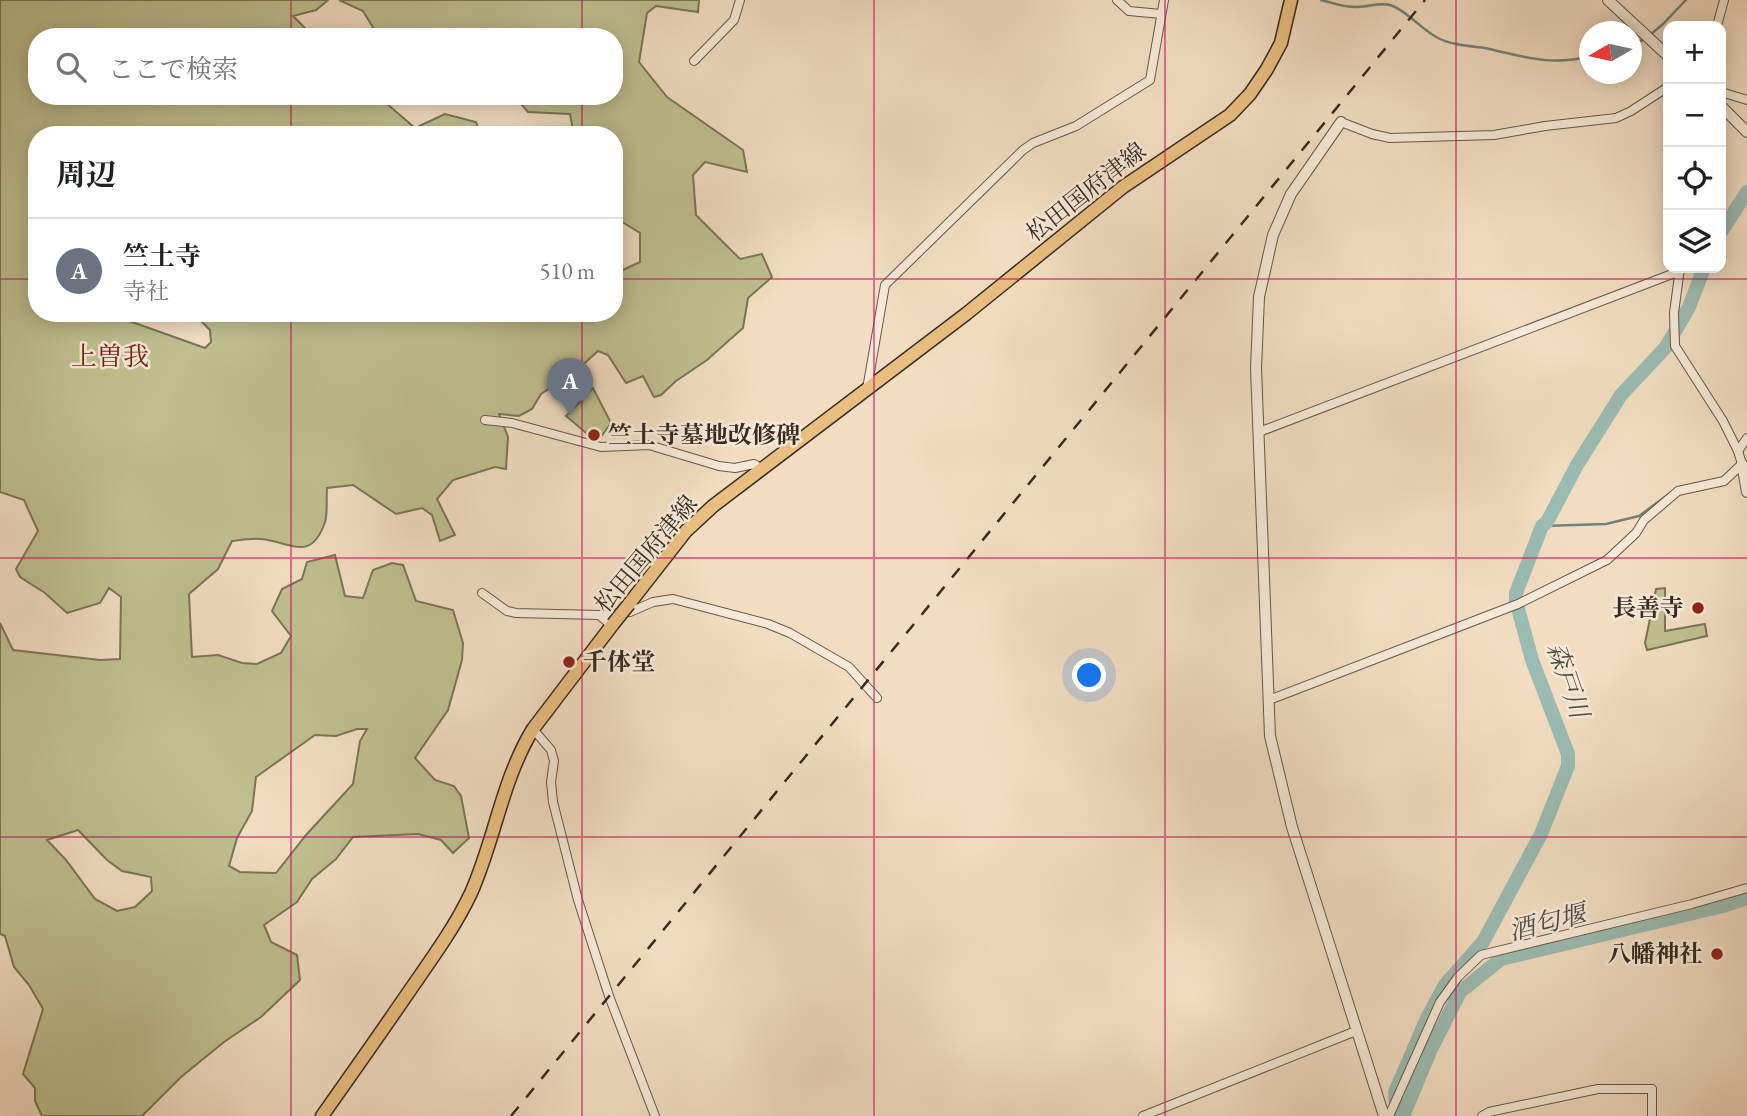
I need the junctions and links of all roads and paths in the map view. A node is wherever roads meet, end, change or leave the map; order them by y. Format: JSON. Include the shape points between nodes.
{"nodes":[{"id":1,"x":740,"y":0,"type":"edge"},
{"id":2,"x":1117,"y":0,"type":"edge"},
{"id":3,"x":1164,"y":0,"type":"edge"},
{"id":4,"x":1291,"y":0,"type":"edge"},
{"id":5,"x":1608,"y":0,"type":"edge"},
{"id":6,"x":1724,"y":0,"type":"edge"},
{"id":7,"x":1161,"y":14,"type":"junction"},
{"id":8,"x":1718,"y":21,"type":"edge"},
{"id":9,"x":1663,"y":51,"type":"edge"},
{"id":10,"x":694,"y":61,"type":"dead end"},
{"id":11,"x":1663,"y":90,"type":"edge"},
{"id":12,"x":1726,"y":94,"type":"edge"},
{"id":13,"x":1747,"y":100,"type":"edge"},
{"id":14,"x":1726,"y":111,"type":"edge"},
{"id":15,"x":1341,"y":122,"type":"joint"},
{"id":16,"x":1747,"y":131,"type":"edge"},
{"id":17,"x":1670,"y":273,"type":"edge"},
{"id":18,"x":1680,"y":273,"type":"edge"},
{"id":19,"x":867,"y":389,"type":"junction"},
{"id":20,"x":485,"y":420,"type":"dead end"},
{"id":21,"x":1259,"y":432,"type":"junction"},
{"id":22,"x":1747,"y":438,"type":"edge"},
{"id":23,"x":1738,"y":451,"type":"junction"},
{"id":24,"x":1742,"y":464,"type":"junction"},
{"id":25,"x":762,"y":469,"type":"junction"},
{"id":26,"x":1747,"y":492,"type":"edge"},
{"id":27,"x":643,"y":586,"type":"junction"},
{"id":28,"x":482,"y":593,"type":"dead end"},
{"id":29,"x":653,"y":602,"type":"junction"},
{"id":30,"x":599,"y":615,"type":"junction"},
{"id":31,"x":613,"y":625,"type":"junction"},
{"id":32,"x":877,"y":698,"type":"dead end"},
{"id":33,"x":1269,"y":701,"type":"junction"},
{"id":34,"x":533,"y":729,"type":"junction"},
{"id":35,"x":1747,"y":888,"type":"edge"},
{"id":36,"x":1356,"y":1031,"type":"junction"},
{"id":37,"x":322,"y":1116,"type":"edge"},
{"id":38,"x":655,"y":1116,"type":"edge"},
{"id":39,"x":1143,"y":1116,"type":"edge"},
{"id":40,"x":1387,"y":1116,"type":"edge"},
{"id":41,"x":1482,"y":1116,"type":"edge"},
{"id":42,"x":1652,"y":1116,"type":"edge"}],
"edges":[{"from":1,"to":10,"type":"street","via":[[734,20]]},
{"from":2,"to":7,"type":"street","via":[[1129,10]]},
{"from":3,"to":7,"type":"street"},
{"from":4,"to":19,"type":"main road","name":"松田国府津線","via":[[1280,43],[1267,69],[1230,115],[1123,187]]},
{"from":5,"to":9,"type":"street"},
{"from":6,"to":8,"type":"street"},
{"from":7,"to":19,"type":"street","via":[[1150,80],[1086,120],[1032,143],[886,285]]},
{"from":11,"to":15,"type":"street","via":[[1616,118],[1494,135],[1390,138]]},
{"from":12,"to":13,"type":"street"},
{"from":14,"to":16,"type":"street"},
{"from":15,"to":21,"type":"street","via":[[1290,194],[1273,235],[1259,297]]},
{"from":17,"to":21,"type":"street"},
{"from":18,"to":23,"type":"street","via":[[1675,346]]},
{"from":19,"to":25,"type":"main road","name":"松田国府津線"},
{"from":20,"to":25,"type":"street","via":[[601,447],[649,445],[719,466],[754,464]]},
{"from":21,"to":33,"type":"street"},
{"from":22,"to":23,"type":"street"},
{"from":23,"to":24,"type":"street"},
{"from":24,"to":26,"type":"street"},
{"from":24,"to":33,"type":"street","via":[[1724,481],[1678,491],[1607,560],[1516,605]]},
{"from":25,"to":27,"type":"main road","name":"松田国府津線","via":[[686,531]]},
{"from":27,"to":29,"type":"street"},
{"from":27,"to":31,"type":"main road","name":"松田国府津線","bridge":true},
{"from":28,"to":30,"type":"street","via":[[516,613]]},
{"from":29,"to":30,"type":"street","via":[[631,612]]},
{"from":29,"to":32,"type":"street","via":[[673,599],[790,633],[849,667]]},
{"from":30,"to":31,"type":"street"},
{"from":31,"to":34,"type":"main road","name":"松田国府津線"},
{"from":33,"to":36,"type":"street","via":[[1277,771]]},
{"from":34,"to":37,"type":"main road","name":"松田国府津線","via":[[511,771],[470,895],[446,938]]},
{"from":34,"to":38,"type":"street","via":[[551,750],[553,802],[579,900],[609,996]]},
{"from":35,"to":40,"type":"street","via":[[1481,955],[1440,1002]]},
{"from":36,"to":39,"type":"street"},
{"from":36,"to":40,"type":"street"},
{"from":41,"to":42,"type":"street","via":[[1598,1089],[1652,1089]]}]}
